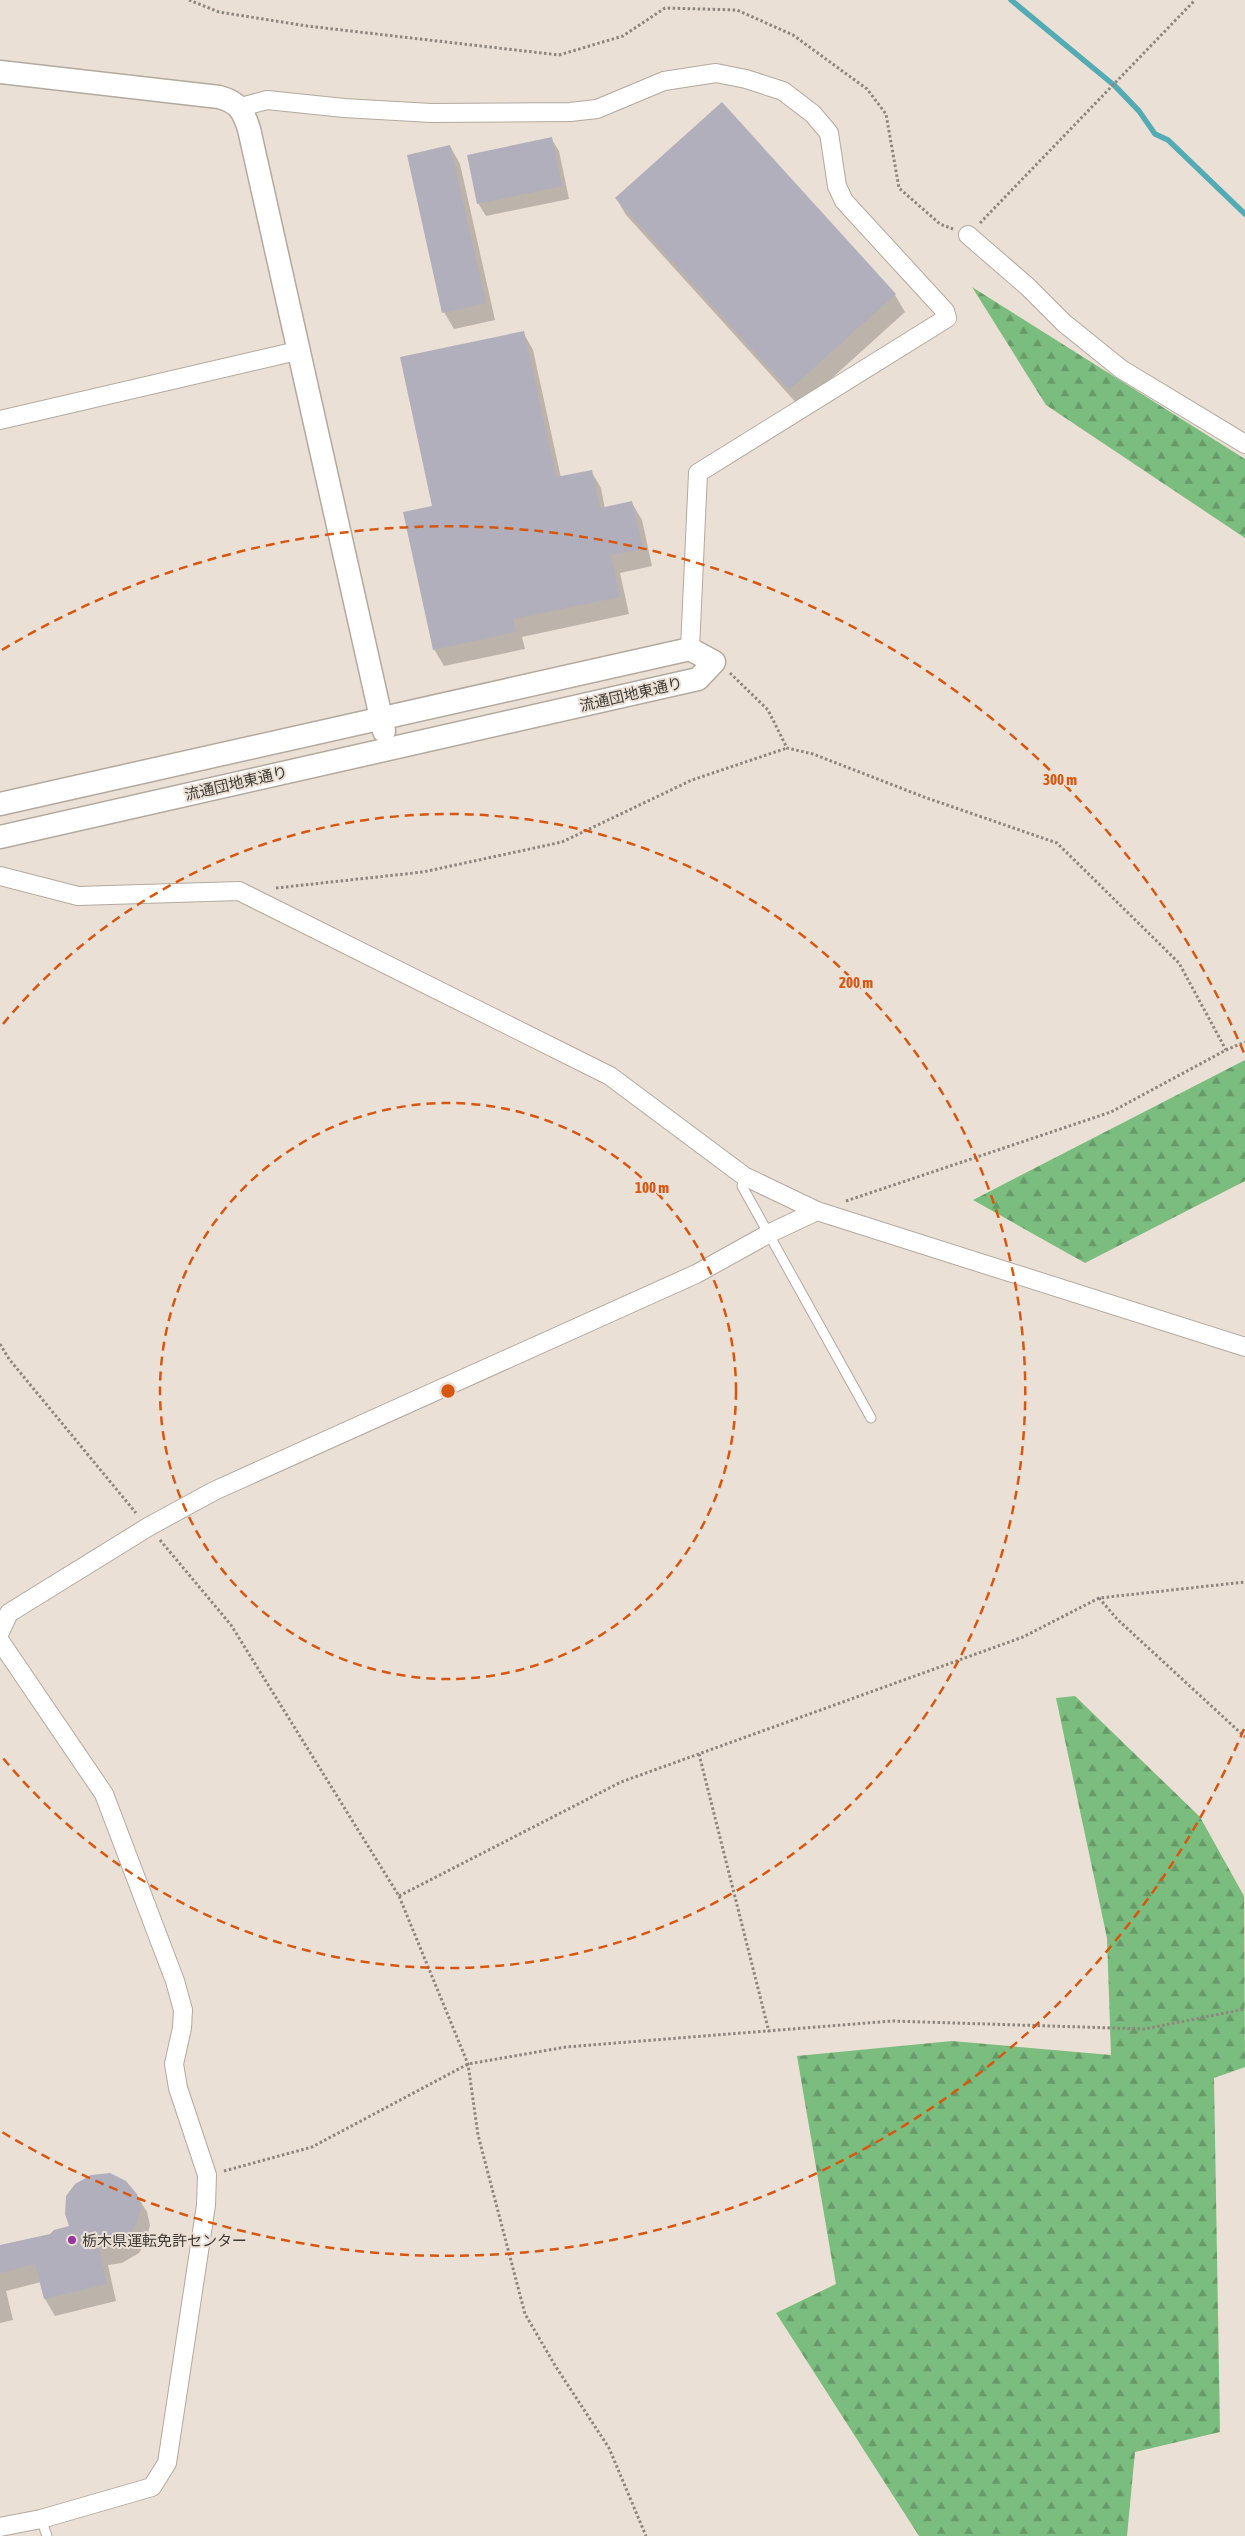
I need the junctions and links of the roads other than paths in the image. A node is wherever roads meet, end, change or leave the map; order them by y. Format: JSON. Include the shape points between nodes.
{"nodes":[{"id":1,"x":0,"y":72,"type":"edge"},
{"id":2,"x":241,"y":107,"type":"junction"},
{"id":3,"x":968,"y":235,"type":"road end"},
{"id":4,"x":297,"y":351,"type":"junction"},
{"id":5,"x":0,"y":420,"type":"edge"},
{"id":6,"x":1245,"y":444,"type":"edge"},
{"id":7,"x":690,"y":649,"type":"junction"},
{"id":8,"x":381,"y":716,"type":"junction"},
{"id":9,"x":388,"y":749,"type":"junction"},
{"id":10,"x":0,"y":804,"type":"edge"},
{"id":11,"x":0,"y":837,"type":"edge"},
{"id":12,"x":0,"y":876,"type":"edge"},
{"id":13,"x":744,"y":1176,"type":"junction"},
{"id":14,"x":817,"y":1211,"type":"junction"},
{"id":15,"x":768,"y":1234,"type":"junction"},
{"id":16,"x":1245,"y":1347,"type":"edge"},
{"id":17,"x":871,"y":1418,"type":"dead end"},
{"id":18,"x":0,"y":1632,"type":"edge"},
{"id":19,"x":0,"y":1641,"type":"edge"},
{"id":20,"x":41,"y":2519,"type":"junction"},
{"id":21,"x":0,"y":2527,"type":"edge"},
{"id":22,"x":47,"y":2536,"type":"edge"}],
"edges":[{"from":1,"to":2,"type":"street","via":[[219,97],[232,100]]},
{"from":2,"to":4,"type":"street","via":[[249,129]]},
{"from":2,"to":7,"type":"street","via":[[266,100],[431,113],[570,112],[597,109],[664,81],[716,73],[783,91],[813,114],[829,133],[837,186],[844,201],[946,311],[947,318],[698,473]]},
{"from":3,"to":6,"type":"street","via":[[1064,323],[1120,369]]},
{"from":4,"to":5,"type":"street"},
{"from":4,"to":8,"type":"street"},
{"from":7,"to":8,"type":"street","name":"流通団地東通り"},
{"from":7,"to":9,"type":"street","name":"流通団地東通り","via":[[714,662],[698,679]]},
{"from":8,"to":9,"type":"street"},
{"from":8,"to":10,"type":"street","name":"流通団地東通り"},
{"from":9,"to":11,"type":"street","name":"流通団地東通り"},
{"from":12,"to":13,"type":"street","via":[[78,896],[240,891],[610,1076]]},
{"from":13,"to":14,"type":"street"},
{"from":13,"to":15,"type":"lane","via":[[742,1186]]},
{"from":14,"to":15,"type":"street"},
{"from":14,"to":16,"type":"street"},
{"from":15,"to":17,"type":"lane"},
{"from":15,"to":18,"type":"street","via":[[696,1274],[214,1491],[148,1527],[9,1613]]},
{"from":19,"to":20,"type":"street","via":[[108,1804],[183,2010],[174,2064],[178,2088],[207,2176],[206,2205],[167,2463],[152,2487]]},
{"from":20,"to":21,"type":"street"},
{"from":20,"to":22,"type":"lane"}]}
